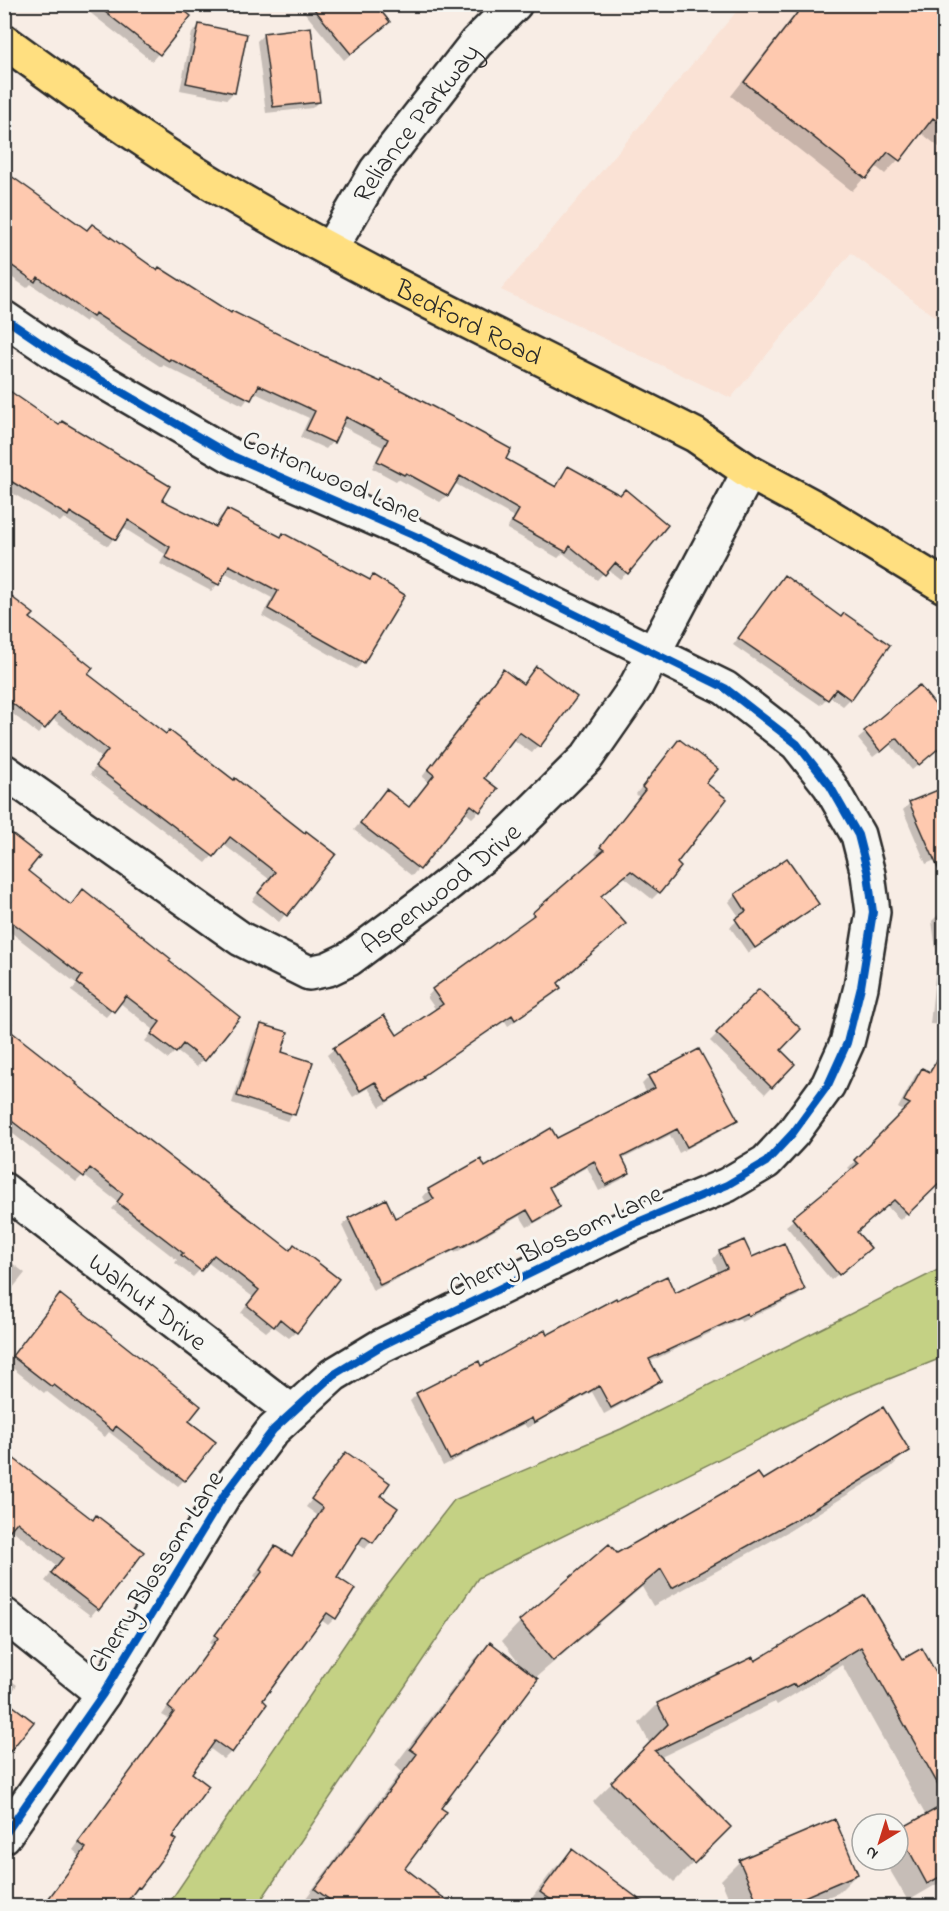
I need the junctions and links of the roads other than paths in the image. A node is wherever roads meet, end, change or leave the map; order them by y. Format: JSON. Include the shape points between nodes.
{"nodes":[{"id":1,"x":515,"y":4,"type":"edge"},
{"id":2,"x":4,"y":41,"type":"edge"},
{"id":3,"x":330,"y":250,"type":"junction"},
{"id":4,"x":4,"y":318,"type":"edge"},
{"id":5,"x":749,"y":472,"type":"junction"},
{"id":6,"x":945,"y":586,"type":"edge"},
{"id":7,"x":654,"y":652,"type":"junction"},
{"id":8,"x":4,"y":771,"type":"edge"},
{"id":9,"x":4,"y":1190,"type":"edge"},
{"id":10,"x":292,"y":1412,"type":"junction"},
{"id":11,"x":4,"y":1615,"type":"edge"},
{"id":12,"x":104,"y":1694,"type":"junction"},
{"id":13,"x":4,"y":1836,"type":"edge"}],
"edges":[{"from":1,"to":3,"type":"street","name":"Reliance Parkway","via":[[476,43],[376,171]]},
{"from":2,"to":3,"type":"main road","name":"Bedford Road","via":[[107,116]]},
{"from":3,"to":5,"type":"main road","name":"Bedford Road","via":[[695,435]]},
{"from":4,"to":7,"type":"street","name":"Cottonwood Lane","via":[[63,358],[230,454],[422,539]]},
{"from":5,"to":6,"type":"main road","name":"Bedford Road"},
{"from":5,"to":7,"type":"street","name":"Aspenwood Drive"},
{"from":7,"to":8,"type":"street","name":"Aspenwood Drive","via":[[635,688],[587,758],[504,839],[349,958],[309,973],[241,939]]},
{"from":7,"to":10,"type":"street","name":"Cherry Blossom Lane","via":[[725,687],[797,744],[830,786],[858,835],[873,912],[847,1043],[828,1085],[793,1133],[765,1162],[727,1185],[626,1227],[381,1346],[333,1375]]},
{"from":9,"to":10,"type":"street","name":"Walnut Drive"},
{"from":10,"to":12,"type":"street","name":"Cherry Blossom Lane","via":[[273,1430],[224,1495]]},
{"from":11,"to":12,"type":"street"},
{"from":12,"to":13,"type":"street","name":"Cherry Blossom Lane"}]}
